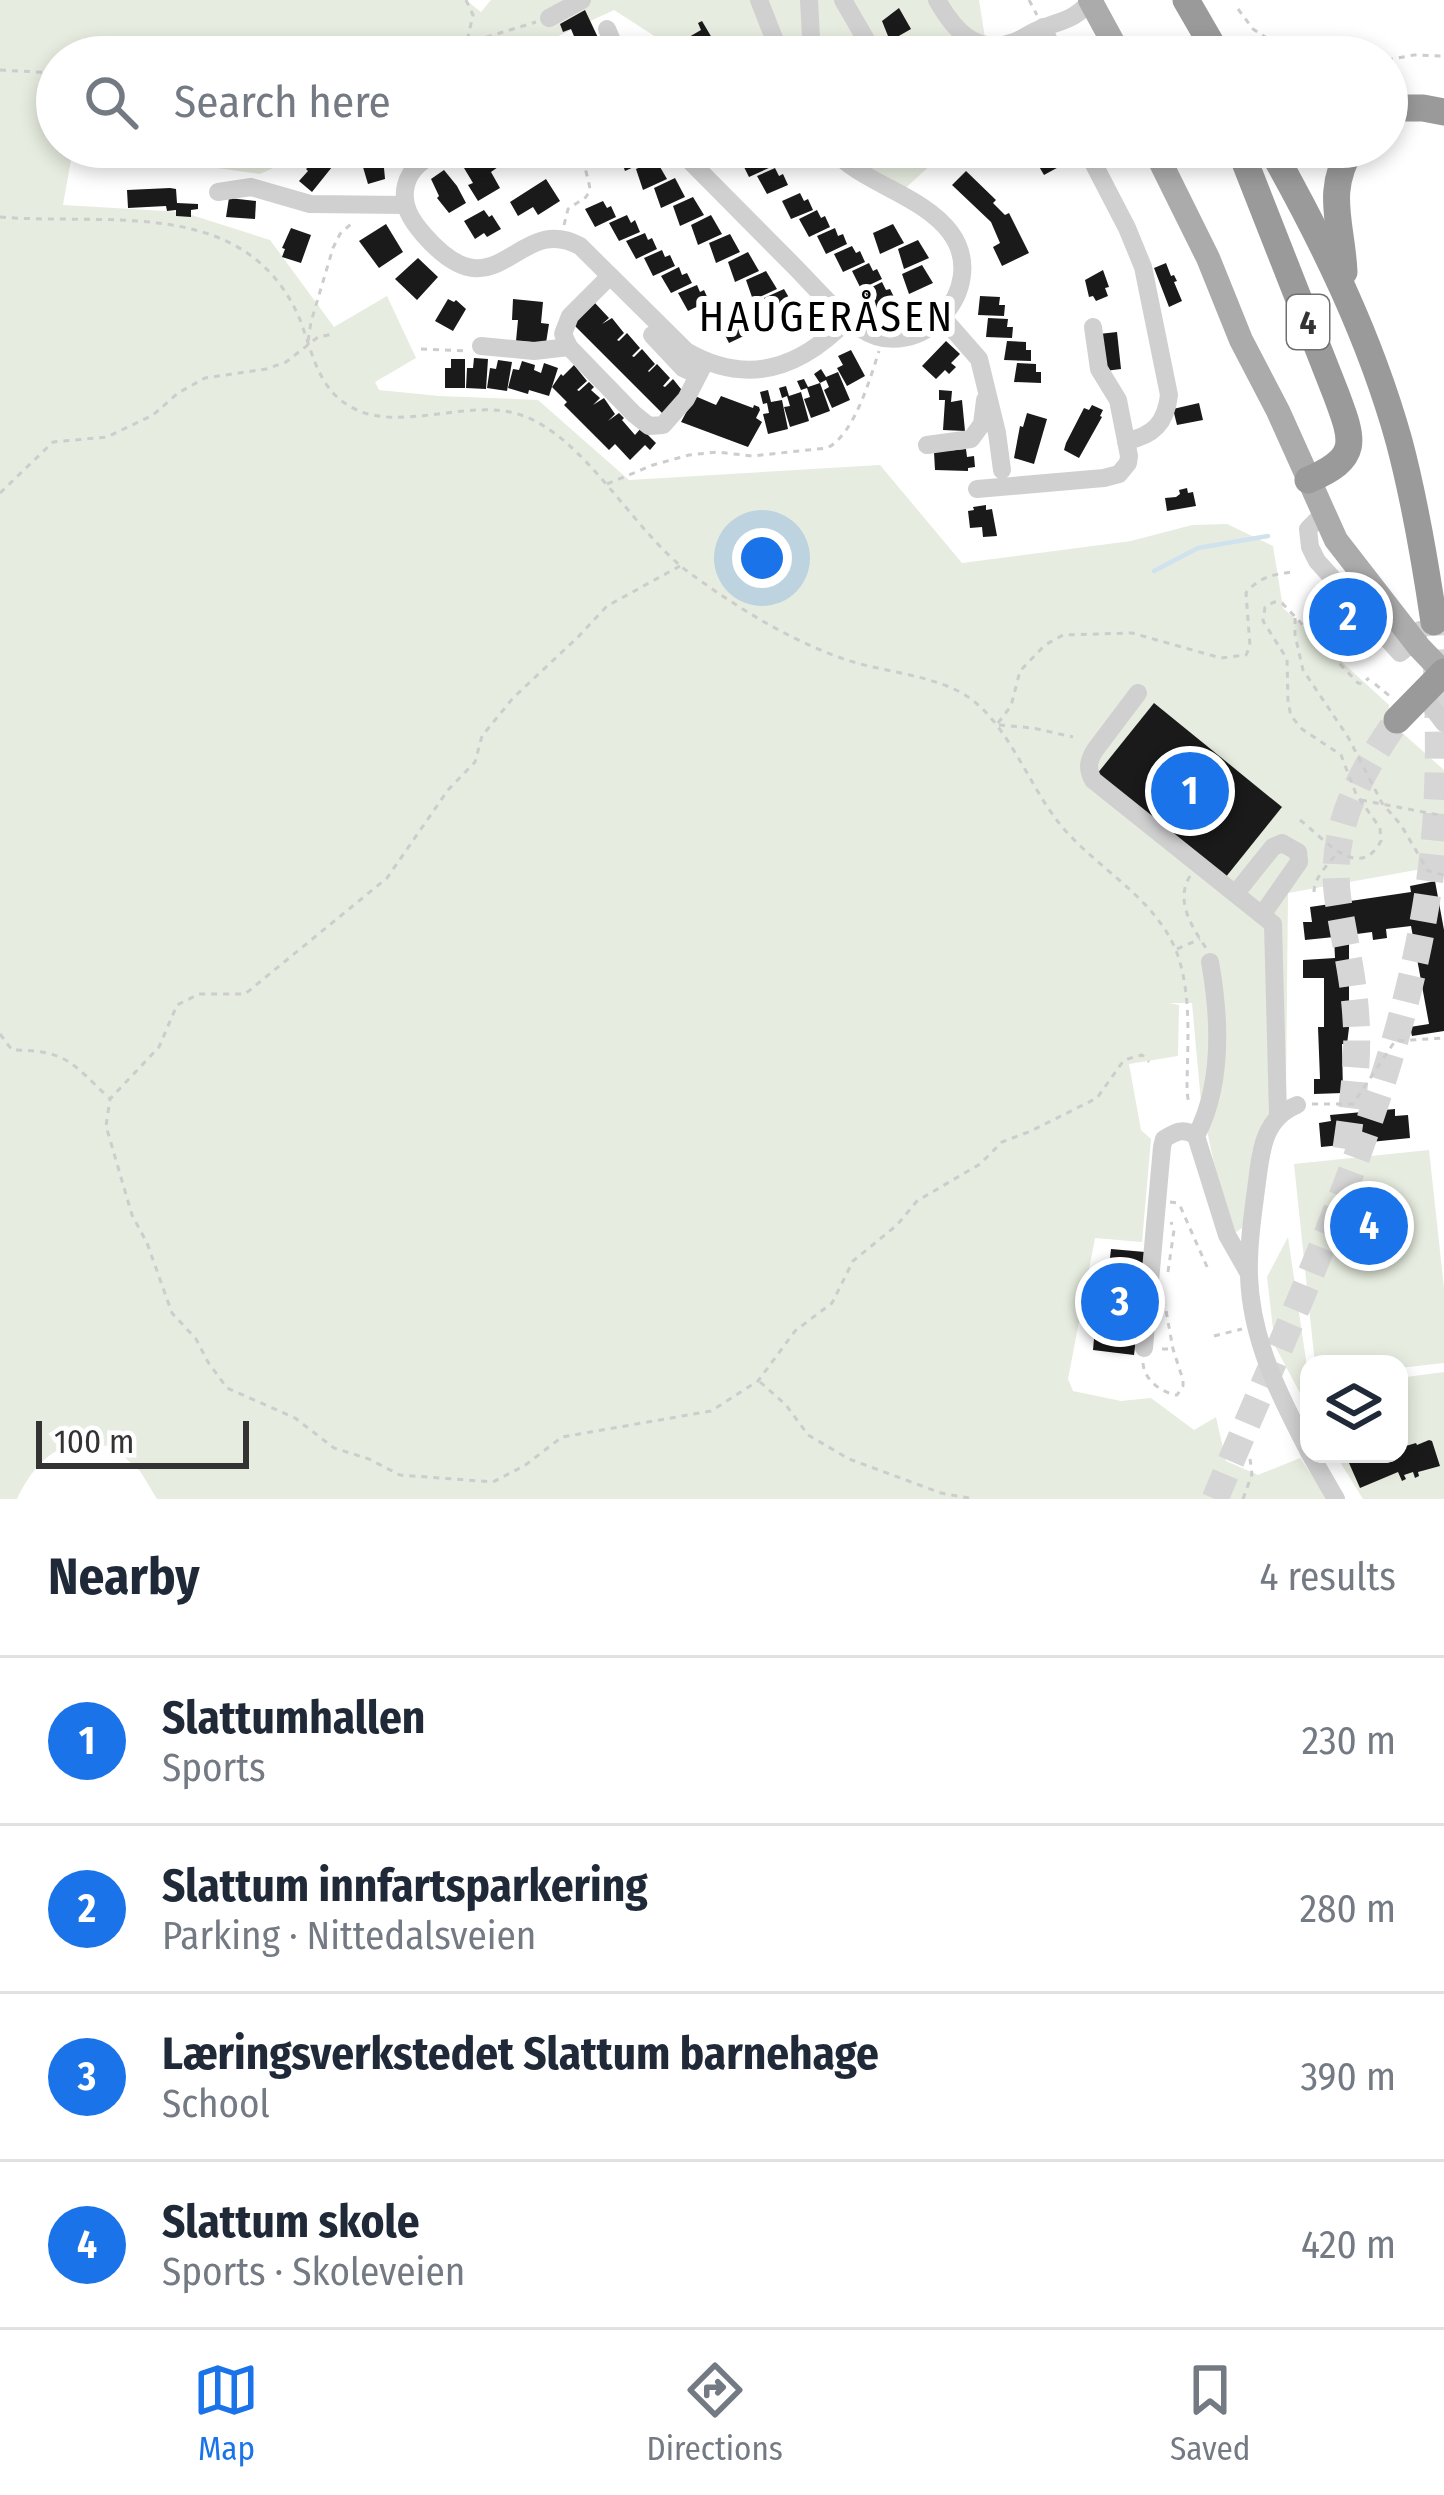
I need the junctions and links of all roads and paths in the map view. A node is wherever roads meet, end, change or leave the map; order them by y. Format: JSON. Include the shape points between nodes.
{"nodes":[{"id":1,"x":466,"y":0,"type":"edge"},
{"id":2,"x":583,"y":0,"type":"edge"},
{"id":3,"x":759,"y":0,"type":"edge"},
{"id":4,"x":809,"y":0,"type":"edge"},
{"id":5,"x":843,"y":0,"type":"edge"},
{"id":6,"x":937,"y":0,"type":"edge"},
{"id":7,"x":1186,"y":0,"type":"edge"},
{"id":8,"x":1082,"y":3,"type":"edge"},
{"id":9,"x":1238,"y":9,"type":"dead end"},
{"id":10,"x":549,"y":18,"type":"joint"},
{"id":11,"x":1043,"y":27,"type":"junction"},
{"id":12,"x":1203,"y":28,"type":"junction"},
{"id":13,"x":608,"y":29,"type":"dead end"},
{"id":14,"x":468,"y":36,"type":"edge"},
{"id":15,"x":489,"y":36,"type":"edge"},
{"id":16,"x":611,"y":36,"type":"edge"},
{"id":17,"x":773,"y":36,"type":"edge"},
{"id":18,"x":811,"y":36,"type":"edge"},
{"id":19,"x":864,"y":36,"type":"edge"},
{"id":20,"x":964,"y":36,"type":"edge"},
{"id":21,"x":1024,"y":36,"type":"edge"},
{"id":22,"x":1047,"y":36,"type":"edge"},
{"id":23,"x":1095,"y":36,"type":"edge"},
{"id":24,"x":1106,"y":36,"type":"edge"},
{"id":25,"x":1205,"y":36,"type":"edge"},
{"id":26,"x":1207,"y":36,"type":"edge"},
{"id":27,"x":1212,"y":36,"type":"edge"},
{"id":28,"x":1264,"y":36,"type":"edge"},
{"id":29,"x":1408,"y":56,"type":"edge"},
{"id":30,"x":1444,"y":56,"type":"edge"},
{"id":31,"x":0,"y":70,"type":"edge"},
{"id":32,"x":36,"y":72,"type":"edge"},
{"id":33,"x":1408,"y":109,"type":"edge"},
{"id":34,"x":1444,"y":112,"type":"edge"},
{"id":35,"x":414,"y":168,"type":"edge"},
{"id":36,"x":584,"y":168,"type":"edge"},
{"id":37,"x":697,"y":168,"type":"edge"},
{"id":38,"x":856,"y":168,"type":"edge"},
{"id":39,"x":1095,"y":168,"type":"edge"},
{"id":40,"x":1164,"y":168,"type":"edge"},
{"id":41,"x":1247,"y":168,"type":"edge"},
{"id":42,"x":1281,"y":168,"type":"edge"},
{"id":43,"x":1342,"y":168,"type":"edge"},
{"id":44,"x":218,"y":192,"type":"dead end"},
{"id":45,"x":405,"y":205,"type":"junction"},
{"id":46,"x":0,"y":217,"type":"edge"},
{"id":47,"x":356,"y":220,"type":"dead end"},
{"id":48,"x":560,"y":238,"type":"junction"},
{"id":49,"x":606,"y":280,"type":"junction"},
{"id":50,"x":1346,"y":294,"type":"junction"},
{"id":51,"x":943,"y":318,"type":"junction"},
{"id":52,"x":848,"y":319,"type":"junction"},
{"id":53,"x":1093,"y":327,"type":"dead end"},
{"id":54,"x":334,"y":334,"type":"dead end"},
{"id":55,"x":883,"y":338,"type":"junction"},
{"id":56,"x":308,"y":345,"type":"junction"},
{"id":57,"x":481,"y":346,"type":"joint"},
{"id":58,"x":569,"y":347,"type":"junction"},
{"id":59,"x":421,"y":349,"type":"dead end"},
{"id":60,"x":702,"y":369,"type":"junction"},
{"id":61,"x":986,"y":389,"type":"junction"},
{"id":62,"x":1126,"y":441,"type":"junction"},
{"id":63,"x":927,"y":445,"type":"dead end"},
{"id":64,"x":1002,"y":470,"type":"dead end"},
{"id":65,"x":1308,"y":481,"type":"junction"},
{"id":66,"x":605,"y":484,"type":"junction"},
{"id":67,"x":976,"y":488,"type":"dead end"},
{"id":68,"x":0,"y":493,"type":"edge"},
{"id":69,"x":1323,"y":514,"type":"junction"},
{"id":70,"x":680,"y":566,"type":"junction"},
{"id":71,"x":1293,"y":572,"type":"dead end"},
{"id":72,"x":1294,"y":616,"type":"junction"},
{"id":73,"x":1423,"y":630,"type":"junction"},
{"id":74,"x":1444,"y":651,"type":"edge"},
{"id":75,"x":1440,"y":677,"type":"edge"},
{"id":76,"x":1369,"y":678,"type":"dead end"},
{"id":77,"x":1375,"y":684,"type":"dead end"},
{"id":78,"x":1138,"y":693,"type":"dead end"},
{"id":79,"x":1400,"y":713,"type":"joint"},
{"id":80,"x":1444,"y":723,"type":"edge"},
{"id":81,"x":997,"y":725,"type":"junction"},
{"id":82,"x":1073,"y":737,"type":"dead end"},
{"id":83,"x":1360,"y":800,"type":"junction"},
{"id":84,"x":1382,"y":803,"type":"junction"},
{"id":85,"x":1444,"y":816,"type":"edge"},
{"id":86,"x":1300,"y":820,"type":"dead end"},
{"id":87,"x":1338,"y":852,"type":"junction"},
{"id":88,"x":1444,"y":875,"type":"edge"},
{"id":89,"x":1186,"y":880,"type":"dead end"},
{"id":90,"x":1314,"y":892,"type":"dead end"},
{"id":91,"x":1236,"y":893,"type":"junction"},
{"id":92,"x":1262,"y":915,"type":"junction"},
{"id":93,"x":1200,"y":939,"type":"junction"},
{"id":94,"x":1175,"y":950,"type":"junction"},
{"id":95,"x":1210,"y":962,"type":"joint"},
{"id":96,"x":0,"y":1034,"type":"edge"},
{"id":97,"x":1444,"y":1038,"type":"edge"},
{"id":98,"x":1148,"y":1062,"type":"dead end"},
{"id":99,"x":110,"y":1099,"type":"junction"},
{"id":100,"x":1297,"y":1105,"type":"joint"},
{"id":101,"x":1278,"y":1115,"type":"junction"},
{"id":102,"x":1196,"y":1136,"type":"junction"},
{"id":103,"x":1157,"y":1201,"type":"junction"},
{"id":104,"x":1208,"y":1269,"type":"dead end"},
{"id":105,"x":1248,"y":1272,"type":"junction"},
{"id":106,"x":1166,"y":1280,"type":"dead end"},
{"id":107,"x":1164,"y":1294,"type":"dead end"},
{"id":108,"x":1256,"y":1326,"type":"junction"},
{"id":109,"x":1214,"y":1336,"type":"dead end"},
{"id":110,"x":1144,"y":1348,"type":"junction"},
{"id":111,"x":1173,"y":1349,"type":"junction"},
{"id":112,"x":758,"y":1381,"type":"junction"},
{"id":113,"x":1300,"y":1434,"type":"edge"},
{"id":114,"x":1250,"y":1459,"type":"dead end"},
{"id":115,"x":1316,"y":1463,"type":"edge"},
{"id":116,"x":974,"y":1499,"type":"edge"},
{"id":117,"x":1243,"y":1499,"type":"edge"},
{"id":118,"x":1336,"y":1499,"type":"edge"}],
"edges":[{"from":1,"to":14,"type":"path"},
{"from":2,"to":10,"type":"street"},
{"from":3,"to":17,"type":"street"},
{"from":4,"to":18,"type":"street"},
{"from":5,"to":19,"type":"street"},
{"from":6,"to":20,"type":"street"},
{"from":7,"to":12,"type":"highway"},
{"from":8,"to":11,"type":"street"},
{"from":8,"to":23,"type":"main road"},
{"from":8,"to":24,"type":"main road"},
{"from":9,"to":28,"type":"path"},
{"from":10,"to":15,"type":"path"},
{"from":11,"to":21,"type":"street"},
{"from":11,"to":22,"type":"street"},
{"from":12,"to":25,"type":"highway"},
{"from":12,"to":26,"type":"highway"},
{"from":12,"to":27,"type":"highway"},
{"from":13,"to":16,"type":"street"},
{"from":29,"to":30,"type":"path"},
{"from":31,"to":32,"type":"path"},
{"from":33,"to":34,"type":"highway"},
{"from":35,"to":45,"type":"street"},
{"from":36,"to":48,"type":"path","via":[[590,190],[568,209]]},
{"from":37,"to":52,"type":"street"},
{"from":38,"to":51,"type":"street","via":[[950,232],[962,277]]},
{"from":39,"to":62,"type":"street","via":[[1143,267],[1169,395],[1158,427]]},
{"from":40,"to":65,"type":"main road"},
{"from":41,"to":65,"type":"highway","number":"4","via":[[1348,433],[1342,462]]},
{"from":42,"to":50,"type":"highway","number":"4"},
{"from":43,"to":50,"type":"highway","number":"4","via":[[1335,200]]},
{"from":44,"to":45,"type":"street","via":[[251,187],[310,204]]},
{"from":45,"to":48,"type":"street","via":[[438,250],[466,268],[492,267]]},
{"from":46,"to":56,"type":"path","via":[[150,221],[232,242],[284,291]]},
{"from":47,"to":56,"type":"path","via":[[334,248]]},
{"from":48,"to":49,"type":"street","via":[[580,245]]},
{"from":49,"to":58,"type":"street","via":[[566,322]]},
{"from":49,"to":60,"type":"street"},
{"from":50,"to":73,"type":"highway","number":"4","via":[[1399,442],[1419,526]]},
{"from":51,"to":55,"type":"street","via":[[917,334]]},
{"from":51,"to":61,"type":"street","via":[[980,359]]},
{"from":52,"to":55,"type":"street"},
{"from":52,"to":60,"type":"street","via":[[785,364]]},
{"from":53,"to":62,"type":"street"},
{"from":54,"to":56,"type":"path"},
{"from":55,"to":66,"type":"path","via":[[837,443],[752,456],[689,455]]},
{"from":56,"to":66,"type":"path","via":[[317,370],[350,407],[375,416],[519,414],[555,432]]},
{"from":56,"to":68,"type":"path","via":[[266,369],[206,379],[107,437],[53,442]]},
{"from":57,"to":58,"type":"street"},
{"from":57,"to":59,"type":"path"},
{"from":58,"to":60,"type":"street","via":[[656,427]]},
{"from":61,"to":63,"type":"street","via":[[977,434]]},
{"from":61,"to":64,"type":"street"},
{"from":62,"to":67,"type":"street","via":[[1128,463],[1119,474]]},
{"from":65,"to":69,"type":"main road"},
{"from":66,"to":70,"type":"path"},
{"from":69,"to":73,"type":"main road","via":[[1344,553]]},
{"from":69,"to":73,"type":"street","via":[[1307,536],[1317,561],[1400,653]]},
{"from":70,"to":81,"type":"path","via":[[788,636],[954,689]]},
{"from":70,"to":99,"type":"path","via":[[607,606],[513,698],[387,878],[245,994],[199,994],[177,1005],[159,1047]]},
{"from":71,"to":81,"type":"path","via":[[1270,575],[1246,592],[1246,655],[1221,658],[1132,633],[1064,635],[1021,671]]},
{"from":72,"to":76,"type":"path","via":[[1358,683]]},
{"from":72,"to":83,"type":"path","via":[[1274,602],[1262,616],[1287,659],[1289,712],[1341,755]]},
{"from":72,"to":84,"type":"path","via":[[1303,670]]},
{"from":73,"to":74,"type":"main road"},
{"from":73,"to":75,"type":"main road"},
{"from":75,"to":79,"type":"highway"},
{"from":75,"to":80,"type":"street","via":[[1428,702]]},
{"from":77,"to":79,"type":"path"},
{"from":78,"to":91,"type":"street","via":[[1094,750],[1089,774]]},
{"from":81,"to":82,"type":"path"},
{"from":81,"to":94,"type":"path","via":[[1061,826],[1158,920]]},
{"from":83,"to":84,"type":"path"},
{"from":83,"to":87,"type":"path","via":[[1381,841],[1365,858]]},
{"from":84,"to":85,"type":"path"},
{"from":84,"to":88,"type":"path","via":[[1428,872]]},
{"from":86,"to":87,"type":"path"},
{"from":87,"to":90,"type":"path"},
{"from":89,"to":93,"type":"path","via":[[1183,897]]},
{"from":91,"to":92,"type":"street"},
{"from":91,"to":92,"type":"street","via":[[1273,847],[1298,852]]},
{"from":92,"to":101,"type":"street","via":[[1273,924],[1275,947]]},
{"from":93,"to":94,"type":"path"},
{"from":93,"to":95,"type":"path"},
{"from":94,"to":102,"type":"path"},
{"from":95,"to":102,"type":"street","via":[[1214,1081]]},
{"from":96,"to":99,"type":"path","via":[[12,1050],[49,1050],[75,1065]]},
{"from":97,"to":100,"type":"path","via":[[1395,1041],[1354,1104]]},
{"from":98,"to":112,"type":"path","via":[[1142,1055],[1124,1060],[1097,1098],[1002,1142],[917,1202],[853,1261],[832,1303],[795,1331]]},
{"from":99,"to":112,"type":"path","via":[[112,1148],[172,1313],[227,1388],[296,1418],[334,1448],[400,1475],[493,1482],[562,1437],[711,1411]]},
{"from":100,"to":101,"type":"street"},
{"from":101,"to":105,"type":"street","via":[[1263,1147]]},
{"from":102,"to":103,"type":"street","via":[[1177,1131],[1164,1139]]},
{"from":102,"to":105,"type":"street","via":[[1227,1234]]},
{"from":103,"to":104,"type":"path","via":[[1178,1203]]},
{"from":103,"to":106,"type":"path","via":[[1174,1230]]},
{"from":103,"to":110,"type":"street"},
{"from":105,"to":108,"type":"street"},
{"from":107,"to":111,"type":"path"},
{"from":108,"to":109,"type":"path"},
{"from":108,"to":113,"type":"street"},
{"from":110,"to":111,"type":"path"},
{"from":110,"to":111,"type":"path","via":[[1147,1377],[1177,1395],[1184,1386]]},
{"from":112,"to":116,"type":"path","via":[[808,1435],[849,1459]]},
{"from":114,"to":117,"type":"path"},
{"from":115,"to":118,"type":"street"}]}
